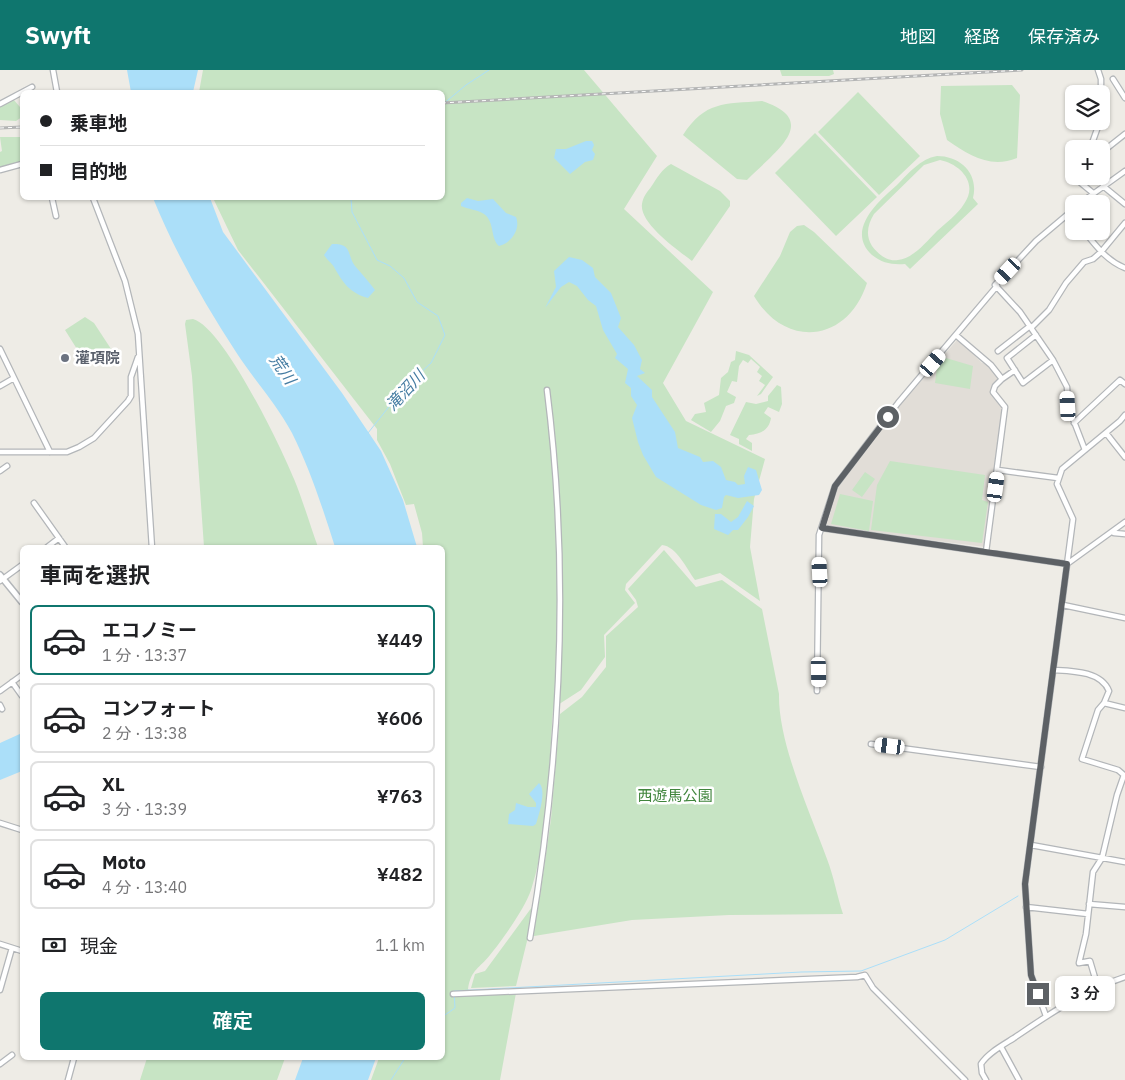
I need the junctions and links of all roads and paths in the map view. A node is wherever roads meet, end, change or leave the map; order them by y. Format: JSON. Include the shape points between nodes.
{"nodes":[{"id":1,"x":54,"y":70,"type":"edge"},
{"id":2,"x":1098,"y":70,"type":"edge"},
{"id":3,"x":1113,"y":79,"type":"dead end"},
{"id":4,"x":1101,"y":85,"type":"edge"},
{"id":5,"x":32,"y":87,"type":"dead end"},
{"id":6,"x":26,"y":90,"type":"edge"},
{"id":7,"x":58,"y":90,"type":"edge"},
{"id":8,"x":20,"y":93,"type":"edge"},
{"id":9,"x":1125,"y":97,"type":"edge"},
{"id":10,"x":0,"y":104,"type":"edge"},
{"id":11,"x":1125,"y":134,"type":"edge"},
{"id":12,"x":1110,"y":146,"type":"edge"},
{"id":13,"x":20,"y":165,"type":"edge"},
{"id":14,"x":0,"y":170,"type":"edge"},
{"id":15,"x":1125,"y":171,"type":"edge"},
{"id":16,"x":1083,"y":185,"type":"edge"},
{"id":17,"x":1103,"y":186,"type":"junction"},
{"id":18,"x":1093,"y":193,"type":"junction"},
{"id":19,"x":1090,"y":195,"type":"edge"},
{"id":20,"x":52,"y":200,"type":"edge"},
{"id":21,"x":94,"y":200,"type":"edge"},
{"id":22,"x":1125,"y":204,"type":"edge"},
{"id":23,"x":56,"y":216,"type":"dead end"},
{"id":24,"x":1065,"y":218,"type":"edge"},
{"id":25,"x":1125,"y":225,"type":"edge"},
{"id":26,"x":1091,"y":240,"type":"edge"},
{"id":27,"x":1102,"y":253,"type":"junction"},
{"id":28,"x":1125,"y":268,"type":"edge"},
{"id":29,"x":997,"y":286,"type":"junction"},
{"id":30,"x":1030,"y":327,"type":"junction"},
{"id":31,"x":1036,"y":335,"type":"junction"},
{"id":32,"x":957,"y":336,"type":"junction"},
{"id":33,"x":0,"y":350,"type":"edge"},
{"id":34,"x":998,"y":351,"type":"dead end"},
{"id":35,"x":138,"y":356,"type":"junction"},
{"id":36,"x":1052,"y":360,"type":"junction"},
{"id":37,"x":1015,"y":370,"type":"junction"},
{"id":38,"x":14,"y":378,"type":"junction"},
{"id":39,"x":1002,"y":379,"type":"junction"},
{"id":40,"x":1125,"y":384,"type":"edge"},
{"id":41,"x":0,"y":386,"type":"edge"},
{"id":42,"x":547,"y":390,"type":"dead end"},
{"id":43,"x":1125,"y":415,"type":"edge"},
{"id":44,"x":1074,"y":423,"type":"junction"},
{"id":45,"x":1106,"y":433,"type":"junction"},
{"id":46,"x":1085,"y":450,"type":"junction"},
{"id":47,"x":0,"y":452,"type":"edge"},
{"id":48,"x":50,"y":452,"type":"junction"},
{"id":49,"x":1125,"y":457,"type":"edge"},
{"id":50,"x":6,"y":466,"type":"dead end"},
{"id":51,"x":998,"y":470,"type":"junction"},
{"id":52,"x":0,"y":471,"type":"edge"},
{"id":53,"x":1058,"y":478,"type":"junction"},
{"id":54,"x":34,"y":503,"type":"dead end"},
{"id":55,"x":1125,"y":522,"type":"edge"},
{"id":56,"x":822,"y":528,"type":"junction"},
{"id":57,"x":1114,"y":532,"type":"junction"},
{"id":58,"x":1125,"y":534,"type":"edge"},
{"id":59,"x":59,"y":538,"type":"junction"},
{"id":60,"x":50,"y":545,"type":"edge"},
{"id":61,"x":64,"y":545,"type":"edge"},
{"id":62,"x":152,"y":545,"type":"edge"},
{"id":63,"x":986,"y":552,"type":"junction"},
{"id":64,"x":1067,"y":564,"type":"junction"},
{"id":65,"x":20,"y":566,"type":"edge"},
{"id":66,"x":1,"y":579,"type":"edge"},
{"id":67,"x":20,"y":600,"type":"edge"},
{"id":68,"x":1063,"y":605,"type":"junction"},
{"id":69,"x":1125,"y":618,"type":"edge"},
{"id":70,"x":1054,"y":670,"type":"junction"},
{"id":71,"x":20,"y":676,"type":"edge"},
{"id":72,"x":12,"y":682,"type":"junction"},
{"id":73,"x":817,"y":691,"type":"dead end"},
{"id":74,"x":0,"y":692,"type":"edge"},
{"id":75,"x":20,"y":693,"type":"edge"},
{"id":76,"x":1104,"y":703,"type":"junction"},
{"id":77,"x":1125,"y":708,"type":"edge"},
{"id":78,"x":871,"y":744,"type":"dead end"},
{"id":79,"x":1041,"y":767,"type":"junction"},
{"id":80,"x":1123,"y":788,"type":"edge"},
{"id":81,"x":0,"y":823,"type":"edge"},
{"id":82,"x":20,"y":829,"type":"edge"},
{"id":83,"x":1031,"y":845,"type":"junction"},
{"id":84,"x":1102,"y":858,"type":"junction"},
{"id":85,"x":1125,"y":862,"type":"edge"},
{"id":86,"x":1089,"y":904,"type":"junction"},
{"id":87,"x":1026,"y":907,"type":"junction"},
{"id":88,"x":1125,"y":907,"type":"edge"},
{"id":89,"x":1088,"y":914,"type":"junction"},
{"id":90,"x":530,"y":938,"type":"dead end"},
{"id":91,"x":0,"y":944,"type":"edge"},
{"id":92,"x":12,"y":948,"type":"junction"},
{"id":93,"x":20,"y":950,"type":"edge"},
{"id":94,"x":2,"y":975,"type":"edge"},
{"id":95,"x":1125,"y":978,"type":"edge"},
{"id":96,"x":1098,"y":988,"type":"junction"},
{"id":97,"x":0,"y":990,"type":"edge"},
{"id":98,"x":453,"y":994,"type":"dead end"},
{"id":99,"x":1046,"y":1016,"type":"junction"},
{"id":100,"x":1001,"y":1047,"type":"junction"},
{"id":101,"x":12,"y":1055,"type":"dead end"},
{"id":102,"x":73,"y":1060,"type":"edge"},
{"id":103,"x":0,"y":1064,"type":"edge"},
{"id":104,"x":68,"y":1080,"type":"edge"},
{"id":105,"x":965,"y":1080,"type":"edge"},
{"id":106,"x":986,"y":1080,"type":"edge"},
{"id":107,"x":1020,"y":1080,"type":"edge"}],
"edges":[{"from":1,"to":7,"type":"street"},
{"from":2,"to":4,"type":"street"},
{"from":3,"to":9,"type":"street"},
{"from":5,"to":6,"type":"street"},
{"from":8,"to":10,"type":"street"},
{"from":11,"to":12,"type":"street"},
{"from":13,"to":14,"type":"street"},
{"from":15,"to":17,"type":"street"},
{"from":16,"to":18,"type":"street"},
{"from":17,"to":18,"type":"street"},
{"from":17,"to":22,"type":"street"},
{"from":18,"to":19,"type":"street"},
{"from":20,"to":23,"type":"street"},
{"from":21,"to":35,"type":"street","via":[[130,299],[138,334]]},
{"from":24,"to":29,"type":"street","via":[[1026,252]]},
{"from":25,"to":27,"type":"street"},
{"from":26,"to":27,"type":"street"},
{"from":27,"to":28,"type":"street"},
{"from":27,"to":30,"type":"street","via":[[1084,262],[1049,310]]},
{"from":29,"to":30,"type":"street"},
{"from":29,"to":32,"type":"street"},
{"from":30,"to":31,"type":"street"},
{"from":30,"to":34,"type":"street"},
{"from":31,"to":36,"type":"street"},
{"from":31,"to":37,"type":"street","via":[[1007,358]]},
{"from":32,"to":39,"type":"street","via":[[991,365]]},
{"from":32,"to":56,"type":"street","via":[[898,404],[835,486]]},
{"from":33,"to":38,"type":"street"},
{"from":35,"to":48,"type":"street","via":[[131,396],[122,408],[87,443],[67,452]]},
{"from":35,"to":62,"type":"street"},
{"from":36,"to":37,"type":"street","via":[[1023,383]]},
{"from":36,"to":44,"type":"street","via":[[1066,387]]},
{"from":37,"to":39,"type":"street"},
{"from":38,"to":41,"type":"street"},
{"from":38,"to":48,"type":"street"},
{"from":39,"to":51,"type":"street","via":[[993,392],[1005,407]]},
{"from":40,"to":44,"type":"street","via":[[1120,380]]},
{"from":42,"to":90,"type":"street","via":[[561,558],[559,657],[554,762]]},
{"from":43,"to":45,"type":"street"},
{"from":44,"to":46,"type":"street"},
{"from":45,"to":46,"type":"street"},
{"from":45,"to":49,"type":"street"},
{"from":46,"to":53,"type":"street","via":[[1062,469]]},
{"from":47,"to":48,"type":"street"},
{"from":50,"to":52,"type":"street"},
{"from":51,"to":53,"type":"street"},
{"from":51,"to":63,"type":"street"},
{"from":53,"to":64,"type":"street","via":[[1057,484],[1073,519]]},
{"from":54,"to":59,"type":"street"},
{"from":55,"to":57,"type":"street"},
{"from":56,"to":63,"type":"street"},
{"from":56,"to":73,"type":"street","via":[[819,543]]},
{"from":57,"to":58,"type":"street"},
{"from":57,"to":64,"type":"street"},
{"from":59,"to":60,"type":"street"},
{"from":59,"to":61,"type":"street"},
{"from":63,"to":64,"type":"street"},
{"from":64,"to":68,"type":"street"},
{"from":65,"to":66,"type":"street"},
{"from":66,"to":67,"type":"street"},
{"from":68,"to":69,"type":"street"},
{"from":68,"to":70,"type":"street"},
{"from":70,"to":76,"type":"street","via":[[1077,671],[1101,680],[1109,691]]},
{"from":70,"to":79,"type":"street"},
{"from":71,"to":72,"type":"street"},
{"from":72,"to":74,"type":"street"},
{"from":72,"to":75,"type":"street"},
{"from":76,"to":77,"type":"street"},
{"from":76,"to":80,"type":"street","via":[[1098,710],[1082,759],[1118,770],[1124,775]]},
{"from":78,"to":79,"type":"street"},
{"from":79,"to":83,"type":"street"},
{"from":80,"to":84,"type":"street","via":[[1116,795]]},
{"from":81,"to":82,"type":"street"},
{"from":83,"to":84,"type":"street"},
{"from":83,"to":87,"type":"street","via":[[1025,884]]},
{"from":84,"to":85,"type":"street"},
{"from":84,"to":86,"type":"street","via":[[1093,872]]},
{"from":86,"to":88,"type":"street"},
{"from":86,"to":89,"type":"street"},
{"from":87,"to":89,"type":"street"},
{"from":87,"to":99,"type":"street","via":[[1031,975]]},
{"from":89,"to":96,"type":"street","via":[[1080,963],[1090,961]]},
{"from":91,"to":92,"type":"street"},
{"from":92,"to":93,"type":"street"},
{"from":92,"to":94,"type":"street"},
{"from":94,"to":97,"type":"street"},
{"from":95,"to":96,"type":"street"},
{"from":96,"to":99,"type":"street"},
{"from":98,"to":105,"type":"street","via":[[865,975],[872,988]]},
{"from":99,"to":100,"type":"street"},
{"from":100,"to":106,"type":"street","via":[[981,1064]]},
{"from":100,"to":107,"type":"street"},
{"from":101,"to":103,"type":"street"},
{"from":102,"to":104,"type":"street"}]}
